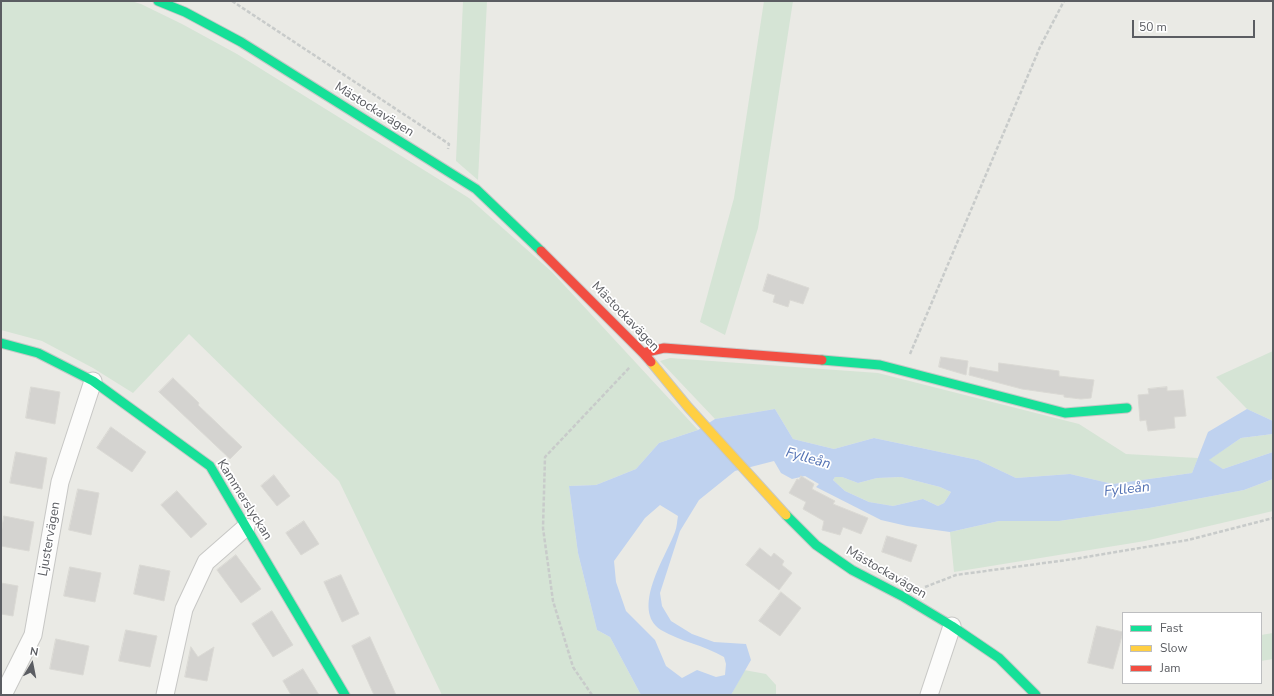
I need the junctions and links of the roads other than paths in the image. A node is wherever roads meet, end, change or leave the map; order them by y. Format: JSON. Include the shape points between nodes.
{"nodes":[{"id":1,"x":158,"y":1,"type":"edge"},
{"id":2,"x":1,"y":343,"type":"edge"},
{"id":3,"x":643,"y":353,"type":"junction"},
{"id":4,"x":93,"y":381,"type":"junction"},
{"id":5,"x":1127,"y":408,"type":"dead end"},
{"id":6,"x":246,"y":527,"type":"junction"},
{"id":7,"x":952,"y":626,"type":"junction"},
{"id":8,"x":3,"y":695,"type":"edge"},
{"id":9,"x":166,"y":695,"type":"edge"},
{"id":10,"x":345,"y":695,"type":"edge"},
{"id":11,"x":929,"y":695,"type":"edge"},
{"id":12,"x":1036,"y":695,"type":"edge"}],
"edges":[{"from":1,"to":3,"type":"street","name":"Mästockavägen","via":[[185,12],[241,42],[476,189]]},
{"from":2,"to":4,"type":"street","name":"Kammerslyckan","via":[[38,353]]},
{"from":3,"to":5,"type":"street","via":[[664,348],[880,365],[1065,413]]},
{"from":3,"to":7,"type":"street","name":"Mästockavägen","via":[[688,407],[789,519],[816,545],[852,570]]},
{"from":4,"to":6,"type":"street","name":"Kammerslyckan","via":[[210,466]]},
{"from":4,"to":8,"type":"street","name":"Ljustervägen","via":[[60,482],[33,635]]},
{"from":6,"to":9,"type":"street","via":[[206,562],[184,609]]},
{"from":6,"to":10,"type":"street","name":"Kammerslyckan"},
{"from":7,"to":11,"type":"street"},
{"from":7,"to":12,"type":"street","name":"Mästockavägen","via":[[999,658]]}]}
